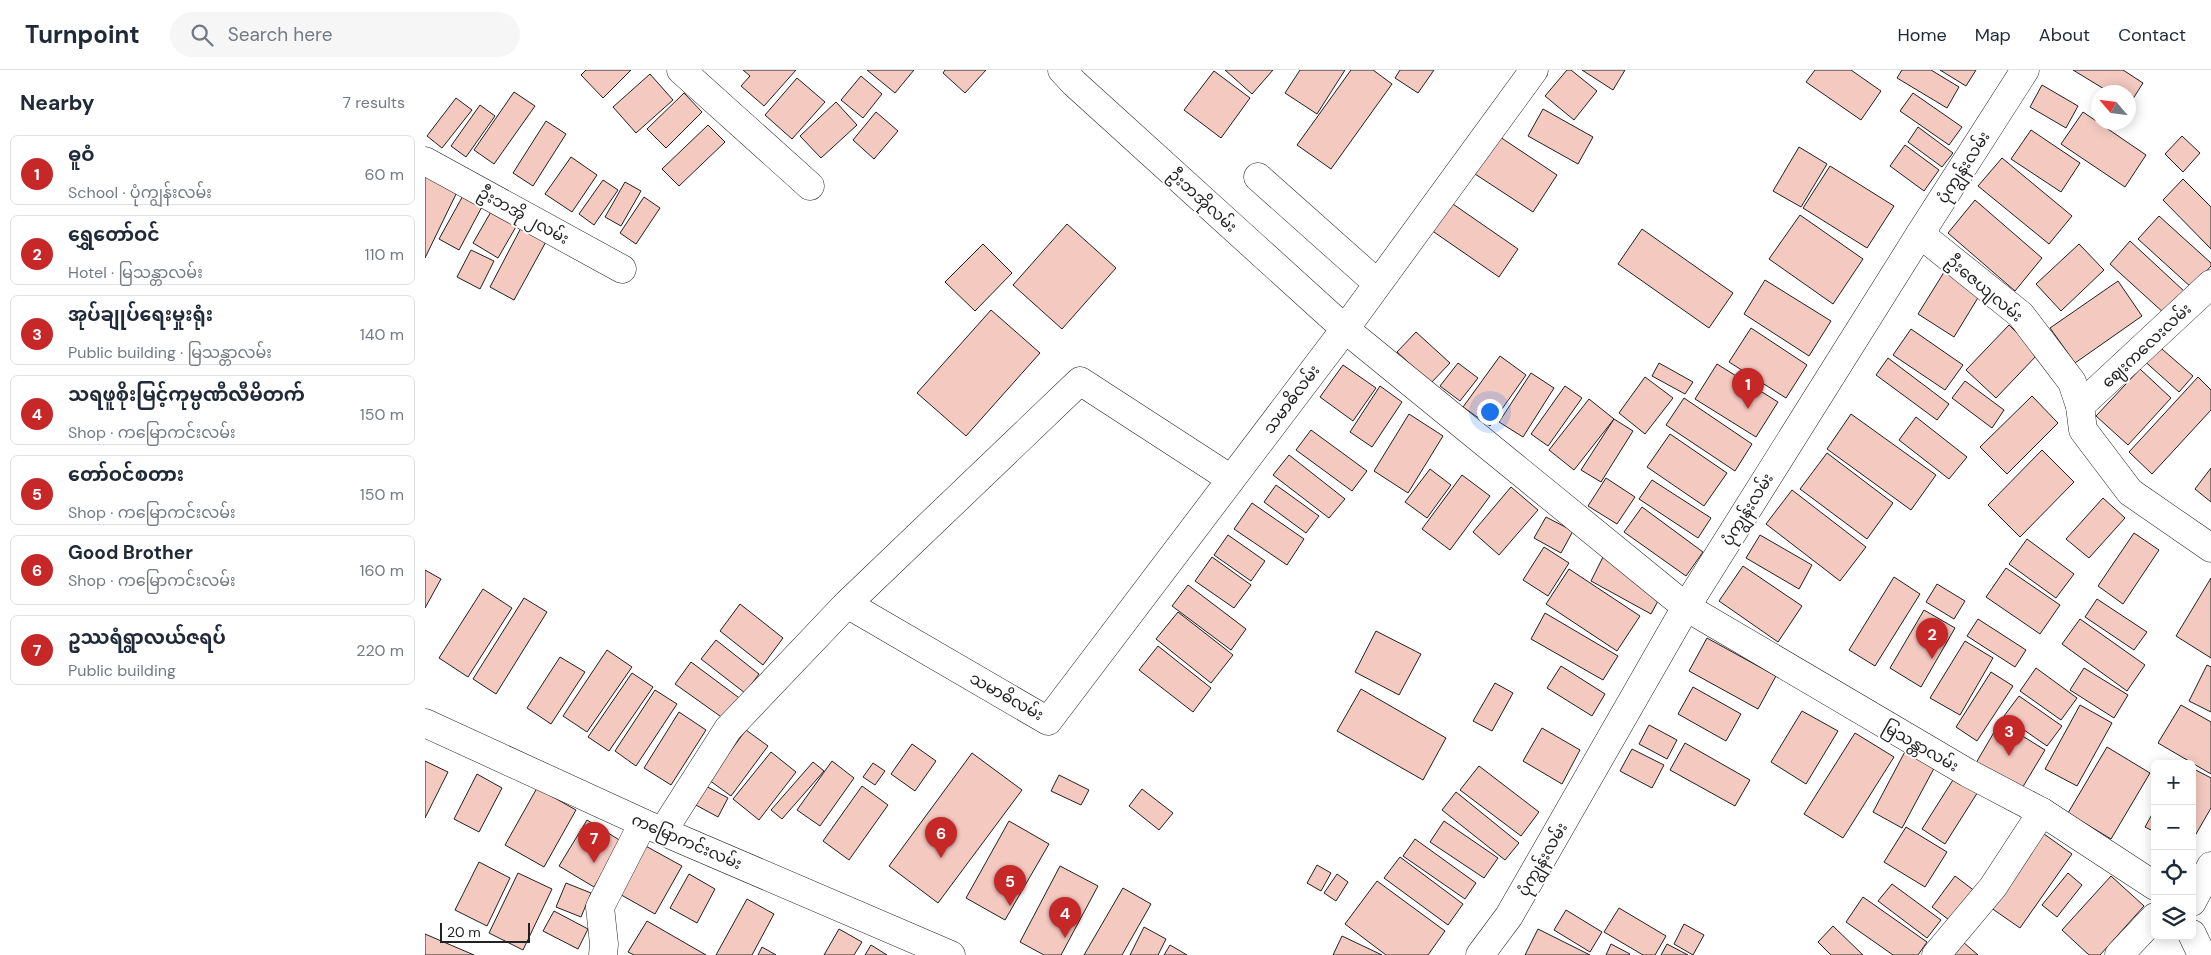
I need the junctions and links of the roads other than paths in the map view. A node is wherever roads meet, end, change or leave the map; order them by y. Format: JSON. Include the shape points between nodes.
{"nodes":[{"id":1,"x":681,"y":70,"type":"edge"},
{"id":2,"x":1062,"y":70,"type":"edge"},
{"id":3,"x":1534,"y":70,"type":"edge"},
{"id":4,"x":2025,"y":70,"type":"edge"},
{"id":5,"x":425,"y":161,"type":"edge"},
{"id":6,"x":1258,"y":177,"type":"dead end"},
{"id":7,"x":810,"y":186,"type":"dead end"},
{"id":8,"x":1920,"y":234,"type":"junction"},
{"id":9,"x":622,"y":269,"type":"dead end"},
{"id":10,"x":1377,"y":283,"type":"junction"},
{"id":11,"x":2211,"y":284,"type":"edge"},
{"id":12,"x":1345,"y":329,"type":"junction"},
{"id":13,"x":2081,"y":406,"type":"junction"},
{"id":14,"x":1231,"y":479,"type":"junction"},
{"id":15,"x":2211,"y":548,"type":"edge"},
{"id":16,"x":847,"y":604,"type":"junction"},
{"id":17,"x":1686,"y":608,"type":"junction"},
{"id":18,"x":425,"y":723,"type":"edge"},
{"id":19,"x":2042,"y":812,"type":"junction"},
{"id":20,"x":653,"y":827,"type":"junction"},
{"id":21,"x":2211,"y":866,"type":"edge"},
{"id":22,"x":2151,"y":883,"type":"edge"},
{"id":23,"x":2196,"y":895,"type":"edge"},
{"id":24,"x":2151,"y":921,"type":"edge"},
{"id":25,"x":2195,"y":940,"type":"edge"},
{"id":26,"x":603,"y":955,"type":"edge"},
{"id":27,"x":951,"y":955,"type":"edge"},
{"id":28,"x":1480,"y":955,"type":"edge"},
{"id":29,"x":1937,"y":955,"type":"edge"},
{"id":30,"x":2119,"y":955,"type":"edge"},
{"id":31,"x":2202,"y":955,"type":"edge"}],
"edges":[{"from":1,"to":7,"type":"street"},
{"from":2,"to":12,"type":"street","name":"ဦးဘအိုလမ်း"},
{"from":3,"to":10,"type":"street","name":"သမာဓိလမ်း"},
{"from":4,"to":8,"type":"street","name":"ပုံကျွန်းလမ်း"},
{"from":5,"to":9,"type":"street","name":"ဦးဘအို ၂လမ်း"},
{"from":6,"to":10,"type":"street"},
{"from":8,"to":13,"type":"street","name":"ဦးဇေယျလမ်း","via":[[2021,315],[2072,382]]},
{"from":8,"to":17,"type":"street","name":"ပုံကျွန်းလမ်း"},
{"from":10,"to":12,"type":"street","name":"သမာဓိလမ်း"},
{"from":11,"to":13,"type":"street","name":"ဈေးကလေးလမ်း"},
{"from":12,"to":14,"type":"street","name":"သမာဓိလမ်း"},
{"from":12,"to":17,"type":"street"},
{"from":13,"to":15,"type":"street","name":"ဦးဇေယျလမ်း","via":[[2083,430],[2131,492]]},
{"from":14,"to":16,"type":"street","via":[[1080,382]]},
{"from":14,"to":16,"type":"street","name":"သမာဓိလမ်း","via":[[1047,720]]},
{"from":16,"to":20,"type":"street","via":[[728,729]]},
{"from":17,"to":19,"type":"street","name":"မြသန္တာလမ်း","via":[[1968,773]]},
{"from":17,"to":28,"type":"street","name":"ပုံကျွန်းလမ်း","via":[[1509,916]]},
{"from":18,"to":20,"type":"street","name":"ကမြောကင်းလမ်း"},
{"from":19,"to":22,"type":"street","name":"မြသန္တာလမ်း"},
{"from":19,"to":29,"type":"street","via":[[1993,887]]},
{"from":20,"to":26,"type":"street","via":[[599,907]]},
{"from":20,"to":27,"type":"street","name":"ကမြောကင်းလမ်း"},
{"from":21,"to":23,"type":"street"},
{"from":24,"to":30,"type":"street"},
{"from":25,"to":31,"type":"street"}]}
